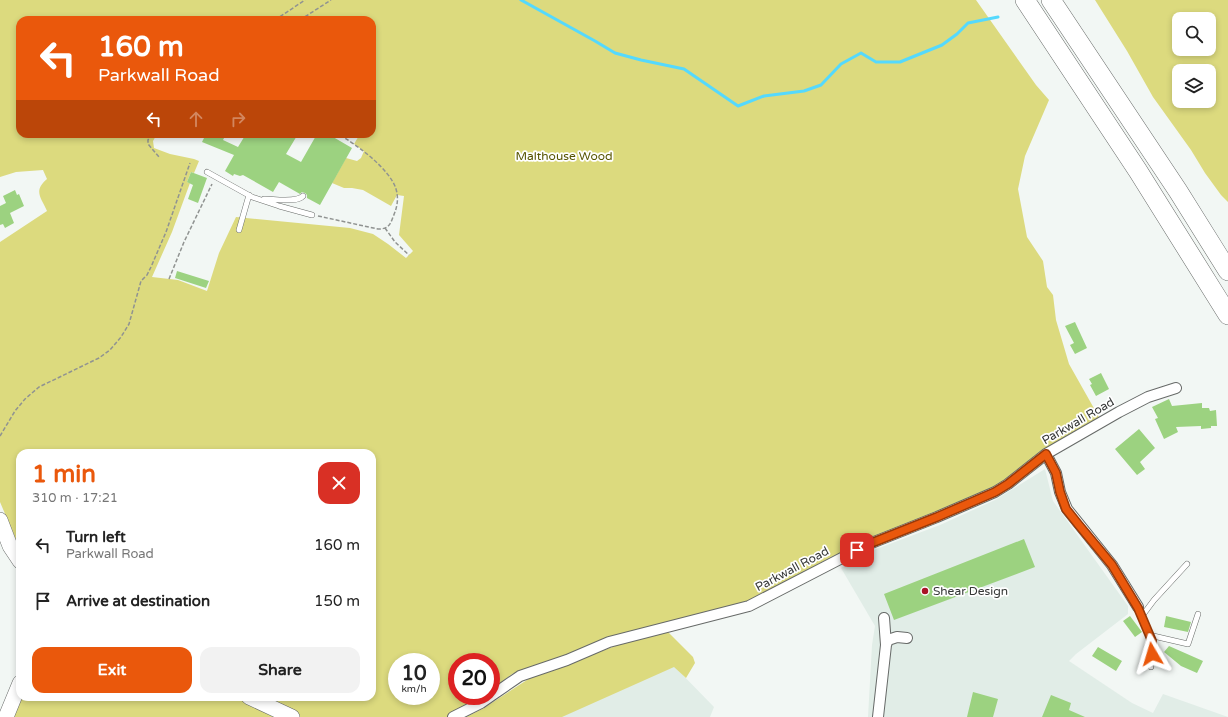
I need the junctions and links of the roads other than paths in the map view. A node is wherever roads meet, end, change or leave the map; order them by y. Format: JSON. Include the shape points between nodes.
{"nodes":[{"id":1,"x":1025,"y":0,"type":"edge"},
{"id":2,"x":1051,"y":0,"type":"edge"},
{"id":3,"x":207,"y":172,"type":"dead end"},
{"id":4,"x":249,"y":195,"type":"junction"},
{"id":5,"x":303,"y":196,"type":"dead end"},
{"id":6,"x":257,"y":199,"type":"junction"},
{"id":7,"x":312,"y":215,"type":"road end"},
{"id":8,"x":239,"y":230,"type":"dead end"},
{"id":9,"x":1228,"y":271,"type":"edge"},
{"id":10,"x":1228,"y":315,"type":"edge"},
{"id":11,"x":1176,"y":388,"type":"dead end"},
{"id":12,"x":1046,"y":454,"type":"junction"},
{"id":13,"x":1,"y":526,"type":"edge"},
{"id":14,"x":16,"y":555,"type":"edge"},
{"id":15,"x":1187,"y":564,"type":"dead end"},
{"id":16,"x":1140,"y":612,"type":"junction"},
{"id":17,"x":1198,"y":614,"type":"dead end"},
{"id":18,"x":884,"y":618,"type":"dead end"},
{"id":19,"x":1149,"y":635,"type":"junction"},
{"id":20,"x":907,"y":638,"type":"dead end"},
{"id":21,"x":886,"y":645,"type":"junction"},
{"id":22,"x":1151,"y":667,"type":"dead end"},
{"id":23,"x":500,"y":690,"type":"edge"},
{"id":24,"x":16,"y":693,"type":"edge"},
{"id":25,"x":257,"y":701,"type":"edge"},
{"id":26,"x":477,"y":705,"type":"edge"},
{"id":27,"x":6,"y":717,"type":"edge"},
{"id":28,"x":292,"y":717,"type":"edge"},
{"id":29,"x":453,"y":717,"type":"edge"},
{"id":30,"x":878,"y":717,"type":"edge"}],
"edges":[{"from":1,"to":10,"type":"highway","via":[[1138,171]]},
{"from":2,"to":9,"type":"highway"},
{"from":3,"to":4,"type":"lane"},
{"from":4,"to":6,"type":"lane"},
{"from":4,"to":8,"type":"lane"},
{"from":5,"to":6,"type":"lane","via":[[295,200]]},
{"from":6,"to":7,"type":"lane"},
{"from":11,"to":12,"type":"street","name":"Parkwall Road","via":[[1148,397],[1124,409]]},
{"from":12,"to":16,"type":"street","via":[[1056,473],[1066,509],[1112,565]]},
{"from":12,"to":23,"type":"street","name":"Parkwall Road","via":[[995,492],[869,544],[750,606],[609,642],[520,676]]},
{"from":13,"to":14,"type":"main road"},
{"from":15,"to":16,"type":"lane"},
{"from":16,"to":19,"type":"lane"},
{"from":17,"to":19,"type":"lane","via":[[1188,644]]},
{"from":18,"to":21,"type":"street"},
{"from":19,"to":22,"type":"lane","via":[[1152,641]]},
{"from":20,"to":21,"type":"street","via":[[897,637],[888,640]]},
{"from":21,"to":30,"type":"street"},
{"from":24,"to":27,"type":"main road"},
{"from":25,"to":28,"type":"main road"},
{"from":26,"to":29,"type":"street","name":"Parkwall Road"}]}
